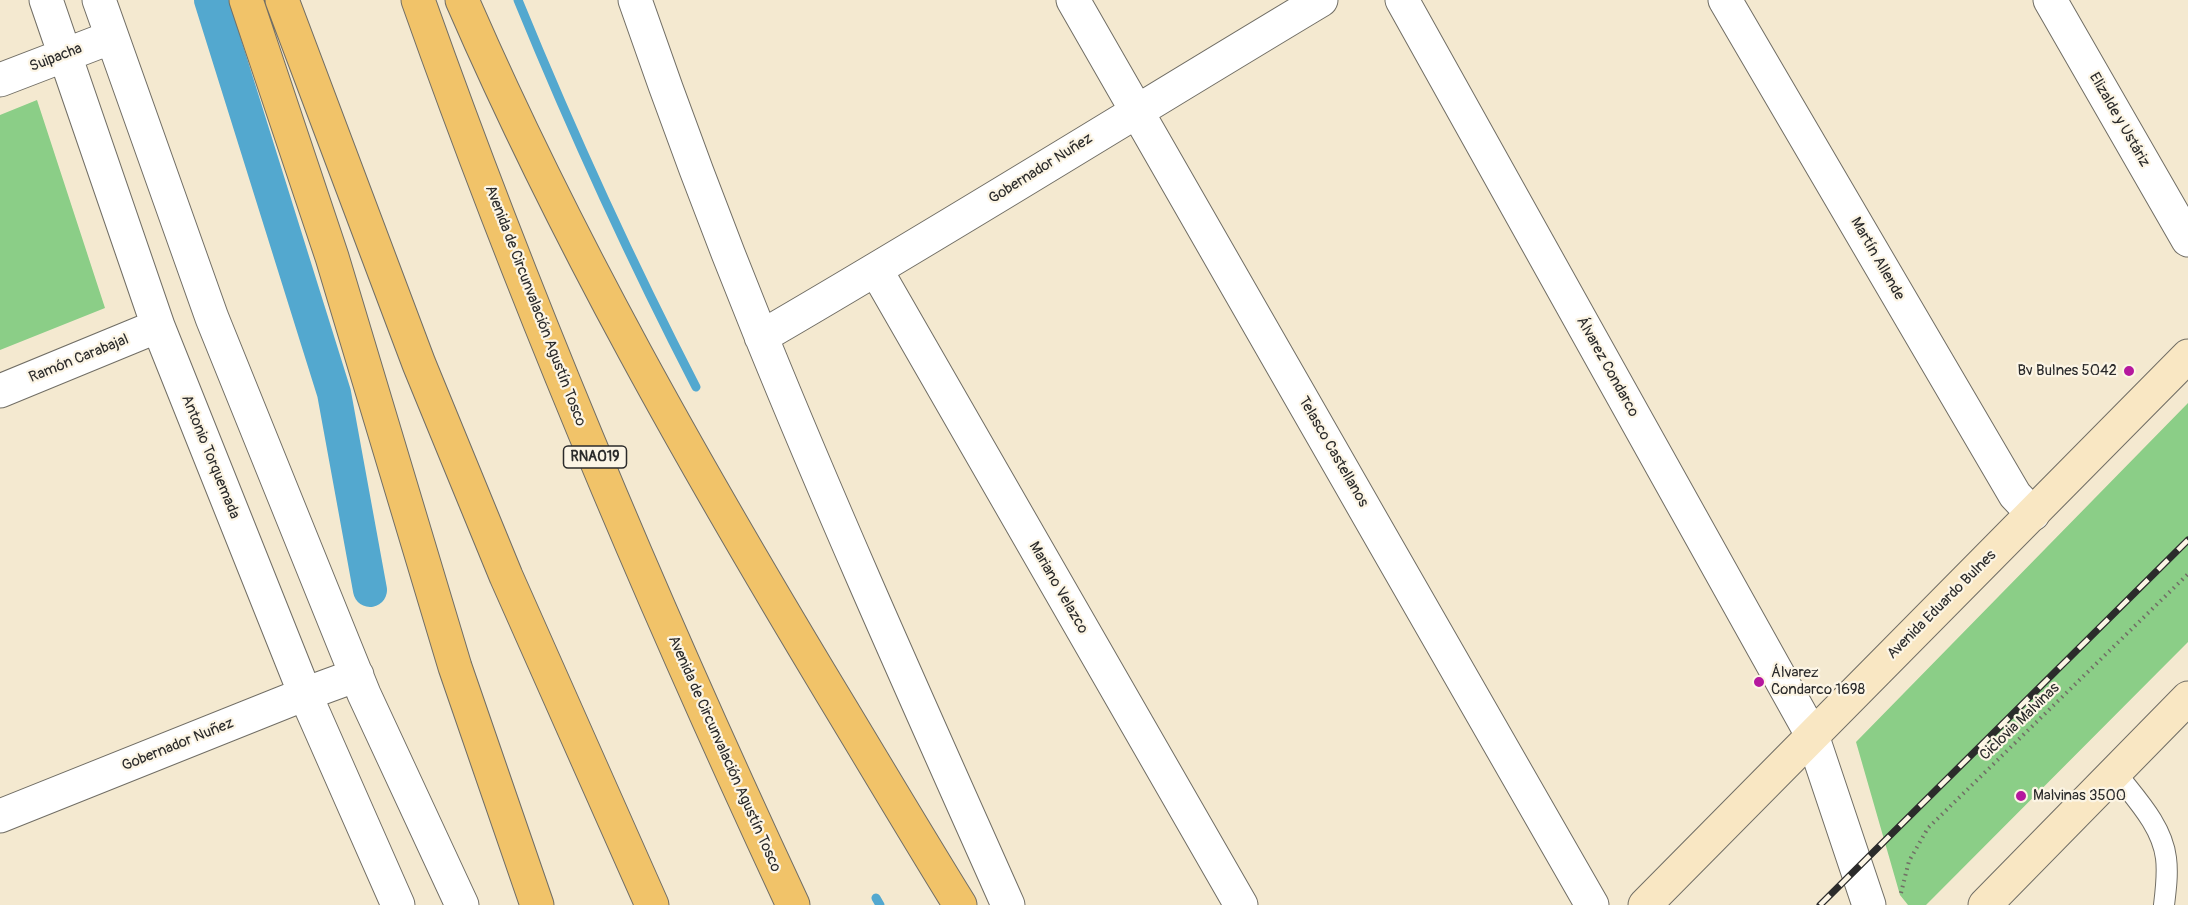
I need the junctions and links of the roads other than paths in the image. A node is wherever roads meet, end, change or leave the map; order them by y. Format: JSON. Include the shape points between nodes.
{"nodes":[{"id":1,"x":46,"y":0,"type":"edge"},
{"id":2,"x":99,"y":0,"type":"edge"},
{"id":3,"x":246,"y":0,"type":"edge"},
{"id":4,"x":282,"y":0,"type":"edge"},
{"id":5,"x":418,"y":0,"type":"edge"},
{"id":6,"x":462,"y":0,"type":"edge"},
{"id":7,"x":634,"y":0,"type":"edge"},
{"id":8,"x":1073,"y":0,"type":"edge"},
{"id":9,"x":1321,"y":0,"type":"edge"},
{"id":10,"x":1402,"y":0,"type":"edge"},
{"id":11,"x":1725,"y":0,"type":"edge"},
{"id":12,"x":2050,"y":0,"type":"edge"},
{"id":13,"x":112,"y":37,"type":"junction"},
{"id":14,"x":64,"y":54,"type":"junction"},
{"id":15,"x":0,"y":80,"type":"edge"},
{"id":16,"x":1136,"y":110,"type":"junction"},
{"id":17,"x":2188,"y":240,"type":"edge"},
{"id":18,"x":876,"y":270,"type":"junction"},
{"id":19,"x":158,"y":326,"type":"junction"},
{"id":20,"x":761,"y":337,"type":"junction"},
{"id":21,"x":2188,"y":356,"type":"edge"},
{"id":22,"x":0,"y":392,"type":"edge"},
{"id":23,"x":2033,"y":514,"type":"junction"},
{"id":24,"x":357,"y":675,"type":"junction"},
{"id":25,"x":305,"y":694,"type":"junction"},
{"id":26,"x":2188,"y":698,"type":"edge"},
{"id":27,"x":1812,"y":735,"type":"junction"},
{"id":28,"x":2116,"y":772,"type":"junction"},
{"id":29,"x":0,"y":816,"type":"edge"},
{"id":30,"x":398,"y":905,"type":"edge"},
{"id":31,"x":462,"y":905,"type":"edge"},
{"id":32,"x":537,"y":905,"type":"edge"},
{"id":33,"x":652,"y":905,"type":"edge"},
{"id":34,"x":793,"y":905,"type":"edge"},
{"id":35,"x":960,"y":905,"type":"edge"},
{"id":36,"x":1008,"y":905,"type":"edge"},
{"id":37,"x":1241,"y":905,"type":"edge"},
{"id":38,"x":1592,"y":905,"type":"edge"},
{"id":39,"x":1645,"y":905,"type":"edge"},
{"id":40,"x":1869,"y":905,"type":"edge"},
{"id":41,"x":1985,"y":905,"type":"edge"},
{"id":42,"x":2164,"y":905,"type":"edge"}],
"edges":[{"from":1,"to":14,"type":"street","name":"Antonio Torquemada"},
{"from":2,"to":13,"type":"street"},
{"from":3,"to":32,"type":"highway","via":[[332,257],[455,667]]},
{"from":4,"to":33,"type":"highway","via":[[427,385],[515,598]]},
{"from":5,"to":34,"type":"highway","name":"Avenida de Circunvalación Agustín Tosco","number":"RNA019","via":[[596,459]]},
{"from":6,"to":35,"type":"highway","via":[[561,213],[689,453]]},
{"from":7,"to":20,"type":"street"},
{"from":8,"to":16,"type":"street","name":"Telasco Castellanos"},
{"from":9,"to":16,"type":"street","name":"Gobernador Nuñez"},
{"from":10,"to":27,"type":"street","name":"Álvarez Condarco"},
{"from":11,"to":23,"type":"street","name":"Martín Allende","via":[[2015,495]]},
{"from":12,"to":17,"type":"street","name":"Elizalde y Ustáriz"},
{"from":13,"to":14,"type":"street","name":"Suipacha"},
{"from":13,"to":24,"type":"street","via":[[212,318]]},
{"from":14,"to":15,"type":"street","name":"Suipacha"},
{"from":14,"to":19,"type":"street","name":"Antonio Torquemada"},
{"from":16,"to":18,"type":"street","name":"Gobernador Nuñez"},
{"from":16,"to":38,"type":"street","name":"Telasco Castellanos"},
{"from":18,"to":20,"type":"street","name":"Gobernador Nuñez"},
{"from":18,"to":37,"type":"street","name":"Mariano Velazco"},
{"from":19,"to":22,"type":"street","name":"Ramón Carabajal"},
{"from":19,"to":25,"type":"street","name":"Antonio Torquemada"},
{"from":20,"to":36,"type":"street"},
{"from":21,"to":23,"type":"main road","name":"Avenida Eduardo Bulnes"},
{"from":23,"to":27,"type":"main road","name":"Avenida Eduardo Bulnes"},
{"from":24,"to":25,"type":"street","name":"Gobernador Nuñez"},
{"from":24,"to":31,"type":"street"},
{"from":25,"to":29,"type":"street","name":"Gobernador Nuñez"},
{"from":25,"to":30,"type":"street","name":"Antonio Torquemada"},
{"from":26,"to":28,"type":"main road"},
{"from":27,"to":39,"type":"main road","name":"Avenida Eduardo Bulnes"},
{"from":27,"to":40,"type":"street","name":"Álvarez Condarco"},
{"from":28,"to":41,"type":"main road"},
{"from":28,"to":42,"type":"lane","via":[[2153,821],[2160,837],[2166,856]]}]}
